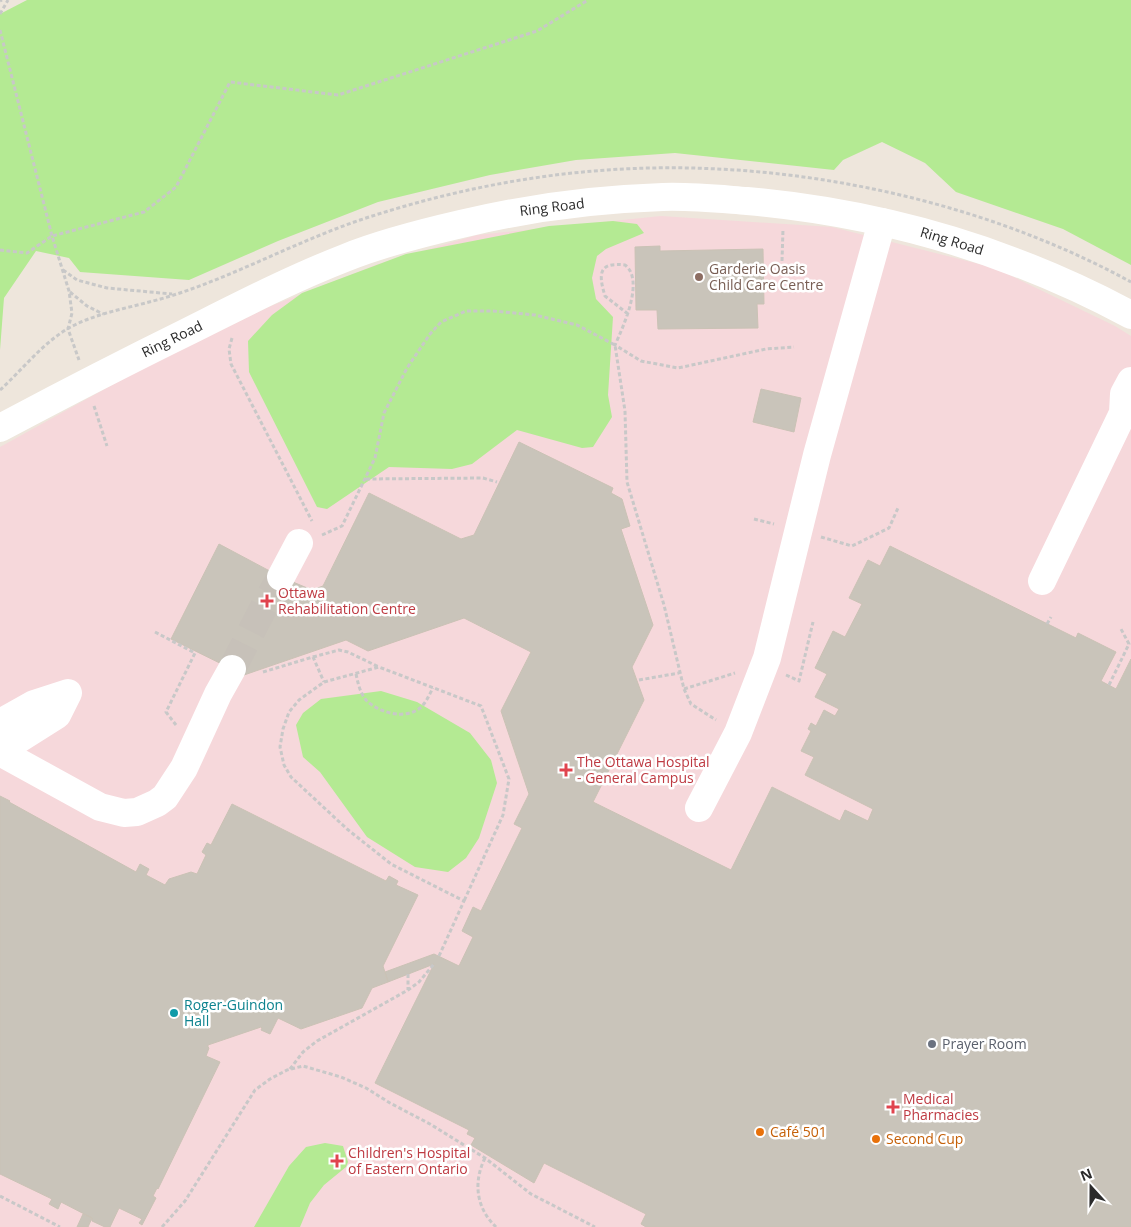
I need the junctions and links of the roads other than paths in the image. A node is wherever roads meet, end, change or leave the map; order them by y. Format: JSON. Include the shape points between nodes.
{"nodes":[{"id":1,"x":882,"y":222,"type":"junction"},
{"id":2,"x":1131,"y":315,"type":"edge"},
{"id":3,"x":1131,"y":381,"type":"edge"},
{"id":4,"x":1127,"y":410,"type":"edge"},
{"id":5,"x":0,"y":428,"type":"edge"},
{"id":6,"x":309,"y":540,"type":"road end"},
{"id":7,"x":281,"y":577,"type":"tunnel mouth"},
{"id":8,"x":1042,"y":581,"type":"dead end"},
{"id":9,"x":232,"y":669,"type":"tunnel mouth"},
{"id":10,"x":0,"y":723,"type":"edge"},
{"id":11,"x":0,"y":751,"type":"edge"},
{"id":12,"x":699,"y":808,"type":"dead end"}],
"edges":[{"from":1,"to":2,"type":"street","name":"Ring Road","via":[[940,236],[1004,258],[1067,283]]},
{"from":1,"to":5,"type":"street","name":"Ring Road","via":[[780,204],[666,197],[586,202],[508,212],[426,232],[347,257],[246,302]]},
{"from":1,"to":12,"type":"street","via":[[819,448],[767,658],[738,733]]},
{"from":3,"to":4,"type":"street","via":[[1124,394]]},
{"from":4,"to":8,"type":"street"},
{"from":6,"to":7,"type":"street"},
{"from":9,"to":11,"type":"street","via":[[184,768],[166,797],[137,812],[124,813],[100,807]]},
{"from":10,"to":11,"type":"street","via":[[34,704],[68,693],[57,715]]}]}
